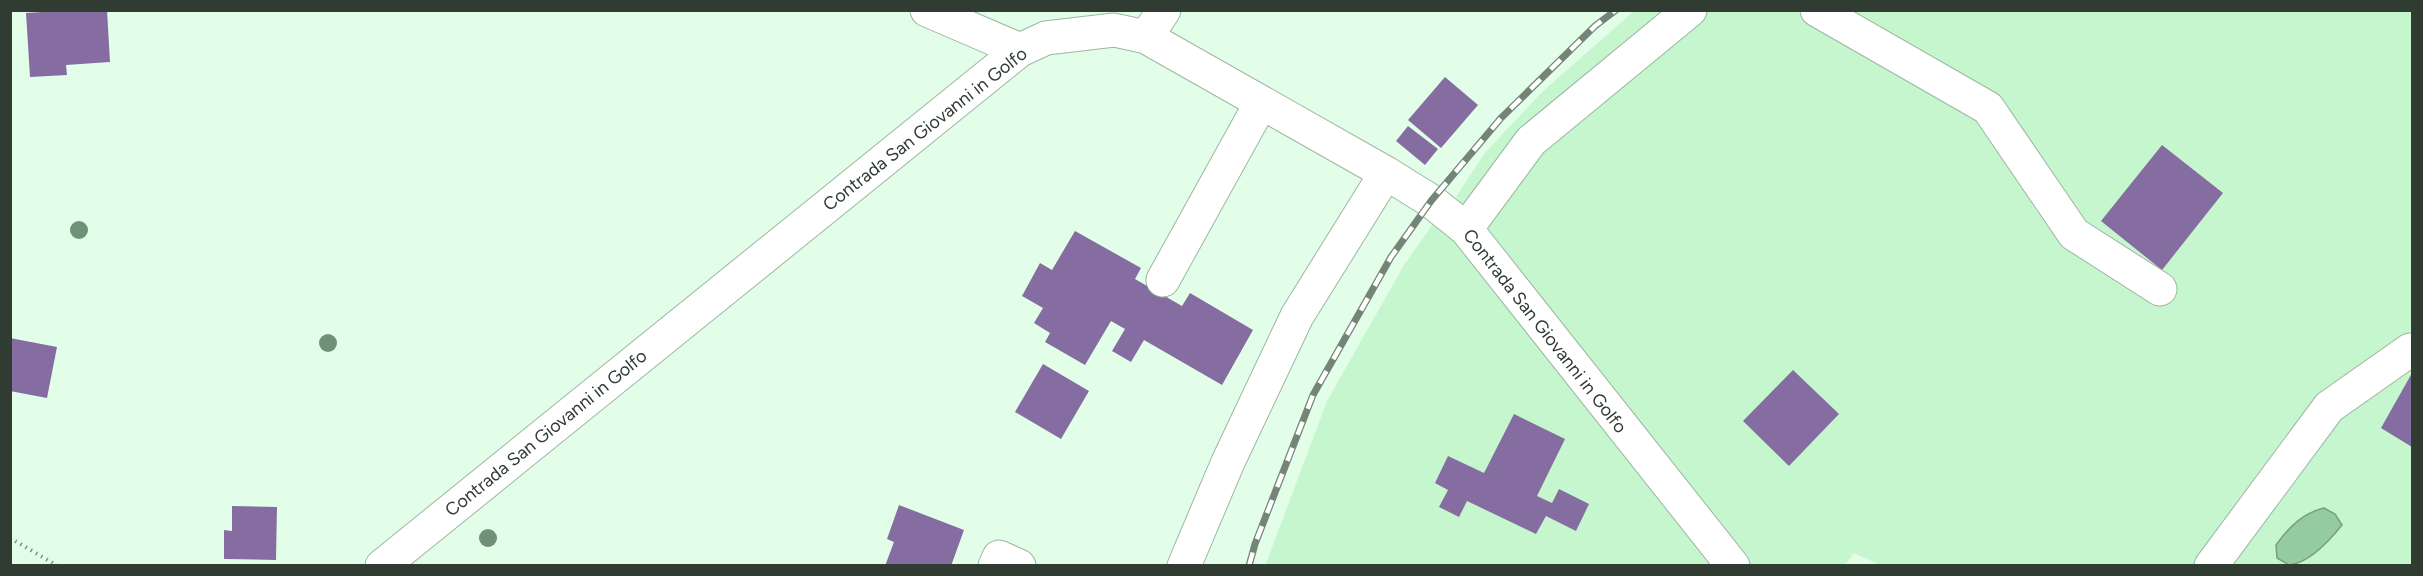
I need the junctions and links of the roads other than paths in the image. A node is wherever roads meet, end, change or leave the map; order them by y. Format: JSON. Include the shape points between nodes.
{"nodes":[{"id":1,"x":927,"y":10,"type":"edge"},
{"id":2,"x":1690,"y":10,"type":"edge"},
{"id":3,"x":1817,"y":10,"type":"edge"},
{"id":4,"x":1155,"y":24,"type":"edge"},
{"id":5,"x":1020,"y":50,"type":"junction"},
{"id":6,"x":1261,"y":104,"type":"junction"},
{"id":7,"x":1386,"y":173,"type":"junction"},
{"id":8,"x":1466,"y":229,"type":"junction"},
{"id":9,"x":1163,"y":280,"type":"dead end"},
{"id":10,"x":2160,"y":289,"type":"dead end"},
{"id":11,"x":2410,"y":350,"type":"dead end"},
{"id":12,"x":382,"y":566,"type":"edge"},
{"id":13,"x":995,"y":566,"type":"edge"},
{"id":14,"x":1020,"y":566,"type":"edge"},
{"id":15,"x":1184,"y":566,"type":"edge"},
{"id":16,"x":1733,"y":566,"type":"edge"},
{"id":17,"x":2211,"y":566,"type":"edge"}],
"edges":[{"from":1,"to":5,"type":"street"},
{"from":2,"to":8,"type":"street","via":[[1531,141]]},
{"from":3,"to":10,"type":"street","via":[[1988,108],[2074,234]]},
{"from":4,"to":5,"type":"street","name":"Contrada San Giovanni in Golfo","via":[[1046,39]]},
{"from":4,"to":6,"type":"street","name":"Contrada San Giovanni in Golfo"},
{"from":5,"to":12,"type":"street","name":"Contrada San Giovanni in Golfo"},
{"from":6,"to":7,"type":"street","name":"Contrada San Giovanni in Golfo"},
{"from":6,"to":9,"type":"street"},
{"from":7,"to":8,"type":"street","name":"Contrada San Giovanni in Golfo"},
{"from":7,"to":15,"type":"street","via":[[1297,316]]},
{"from":8,"to":16,"type":"street","name":"Contrada San Giovanni in Golfo"},
{"from":11,"to":17,"type":"street","via":[[2328,407]]},
{"from":13,"to":14,"type":"street","via":[[999,557]]}]}
